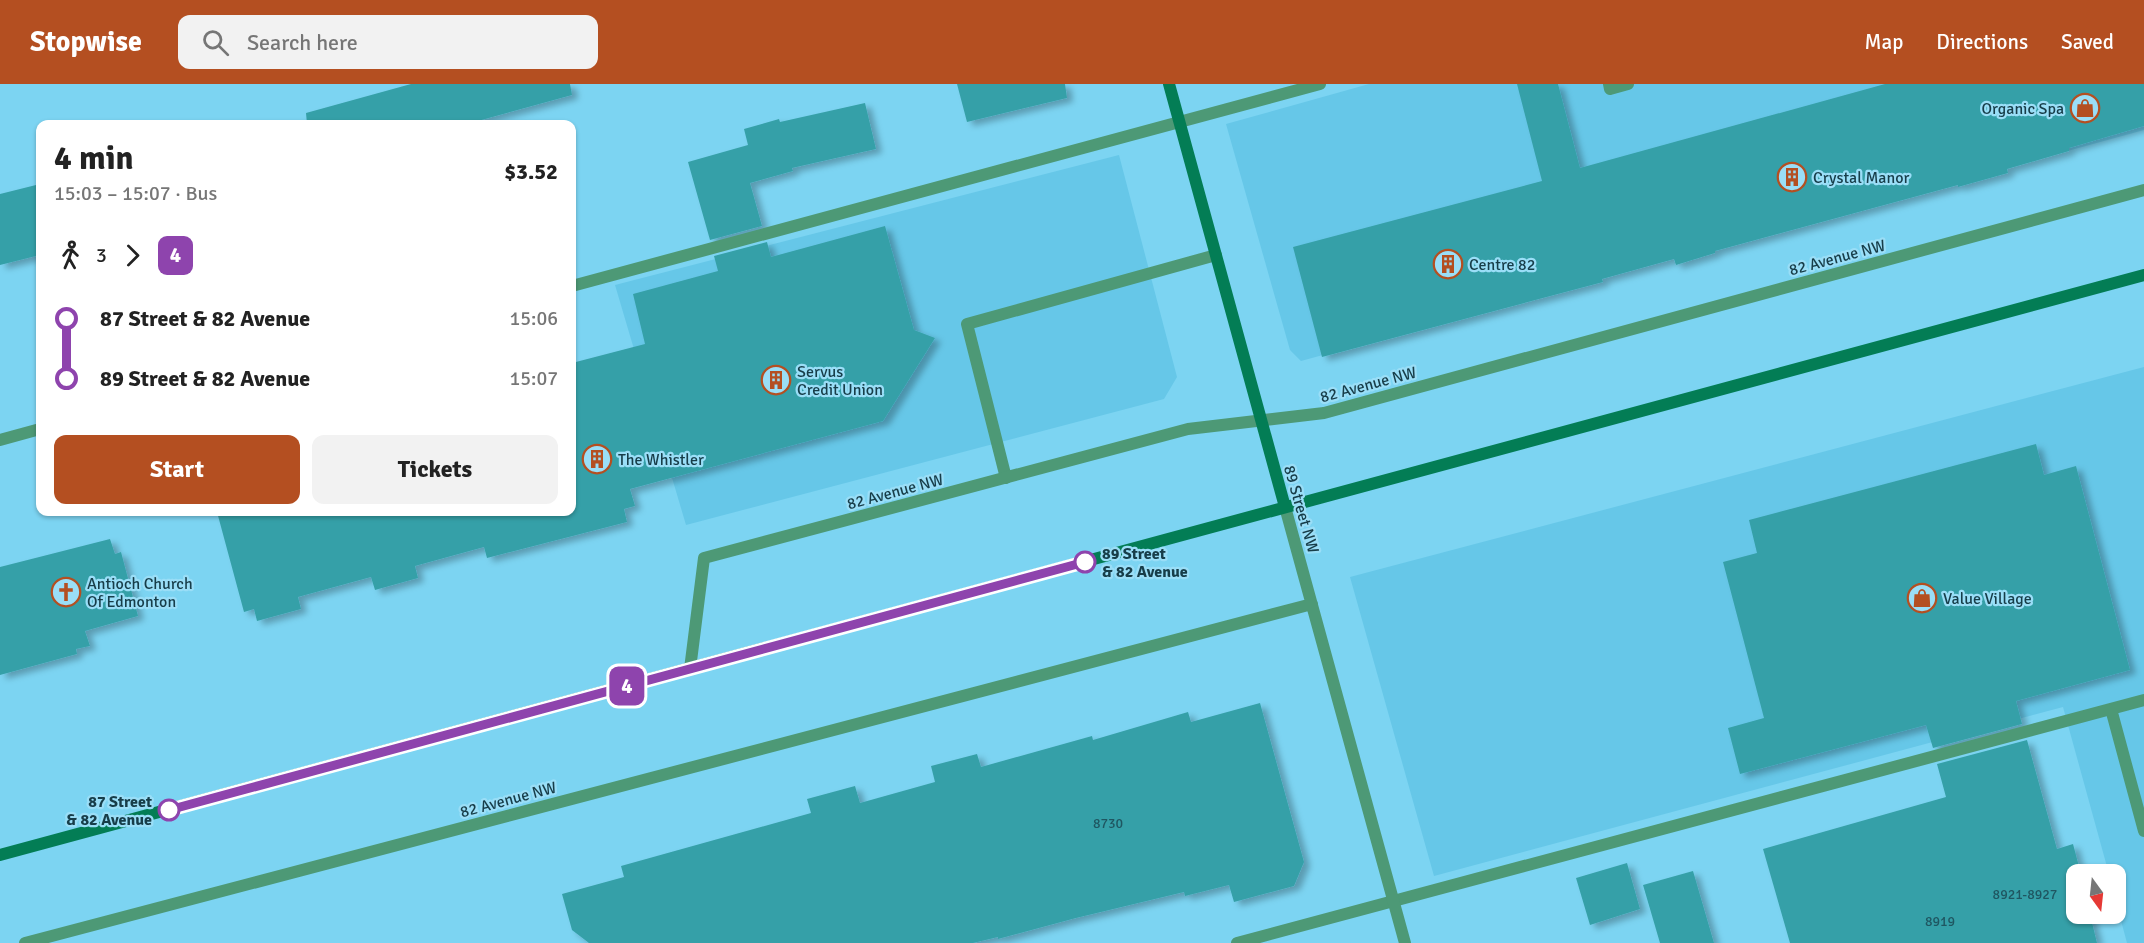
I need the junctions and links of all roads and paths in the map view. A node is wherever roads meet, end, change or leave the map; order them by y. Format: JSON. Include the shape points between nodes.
{"nodes":[{"id":1,"x":1169,"y":84,"type":"edge"},
{"id":2,"x":1320,"y":84,"type":"edge"},
{"id":3,"x":1609,"y":84,"type":"edge"},
{"id":4,"x":1628,"y":84,"type":"edge"},
{"id":5,"x":1179,"y":122,"type":"junction"},
{"id":6,"x":2144,"y":190,"type":"edge"},
{"id":7,"x":1216,"y":255,"type":"junction"},
{"id":8,"x":2144,"y":275,"type":"edge"},
{"id":9,"x":576,"y":285,"type":"edge"},
{"id":10,"x":1260,"y":420,"type":"junction"},
{"id":11,"x":36,"y":430,"type":"edge"},
{"id":12,"x":0,"y":440,"type":"edge"},
{"id":13,"x":1006,"y":478,"type":"junction"},
{"id":14,"x":1285,"y":507,"type":"junction"},
{"id":15,"x":1312,"y":604,"type":"junction"},
{"id":16,"x":690,"y":669,"type":"junction"},
{"id":17,"x":2144,"y":700,"type":"edge"},
{"id":18,"x":2110,"y":709,"type":"junction"},
{"id":19,"x":2144,"y":831,"type":"edge"},
{"id":20,"x":0,"y":855,"type":"edge"},
{"id":21,"x":1394,"y":901,"type":"junction"},
{"id":22,"x":25,"y":943,"type":"edge"},
{"id":23,"x":1237,"y":943,"type":"edge"},
{"id":24,"x":1405,"y":943,"type":"edge"}],
"edges":[{"from":1,"to":5,"type":"main road","name":"89 Street NW"},
{"from":2,"to":5,"type":"street"},
{"from":3,"to":4,"type":"street","via":[[1610,89]]},
{"from":5,"to":7,"type":"main road","name":"89 Street NW"},
{"from":5,"to":9,"type":"street"},
{"from":6,"to":10,"type":"street","name":"82 Avenue NW","via":[[1324,414]]},
{"from":7,"to":10,"type":"main road","name":"89 Street NW"},
{"from":7,"to":13,"type":"street","via":[[967,324]]},
{"from":8,"to":14,"type":"main road"},
{"from":10,"to":13,"type":"street","name":"82 Avenue NW","via":[[1188,429]]},
{"from":10,"to":14,"type":"main road","name":"89 Street NW"},
{"from":11,"to":12,"type":"street"},
{"from":13,"to":16,"type":"street","name":"82 Avenue NW","via":[[704,558]]},
{"from":14,"to":15,"type":"street","name":"89 Street NW"},
{"from":14,"to":16,"type":"main road"},
{"from":15,"to":21,"type":"street","name":"89 Street NW"},
{"from":15,"to":22,"type":"street","name":"82 Avenue NW"},
{"from":16,"to":20,"type":"main road"},
{"from":17,"to":18,"type":"street"},
{"from":18,"to":19,"type":"street"},
{"from":18,"to":21,"type":"street"},
{"from":21,"to":23,"type":"street"},
{"from":21,"to":24,"type":"street","name":"89 Street NW"}]}
